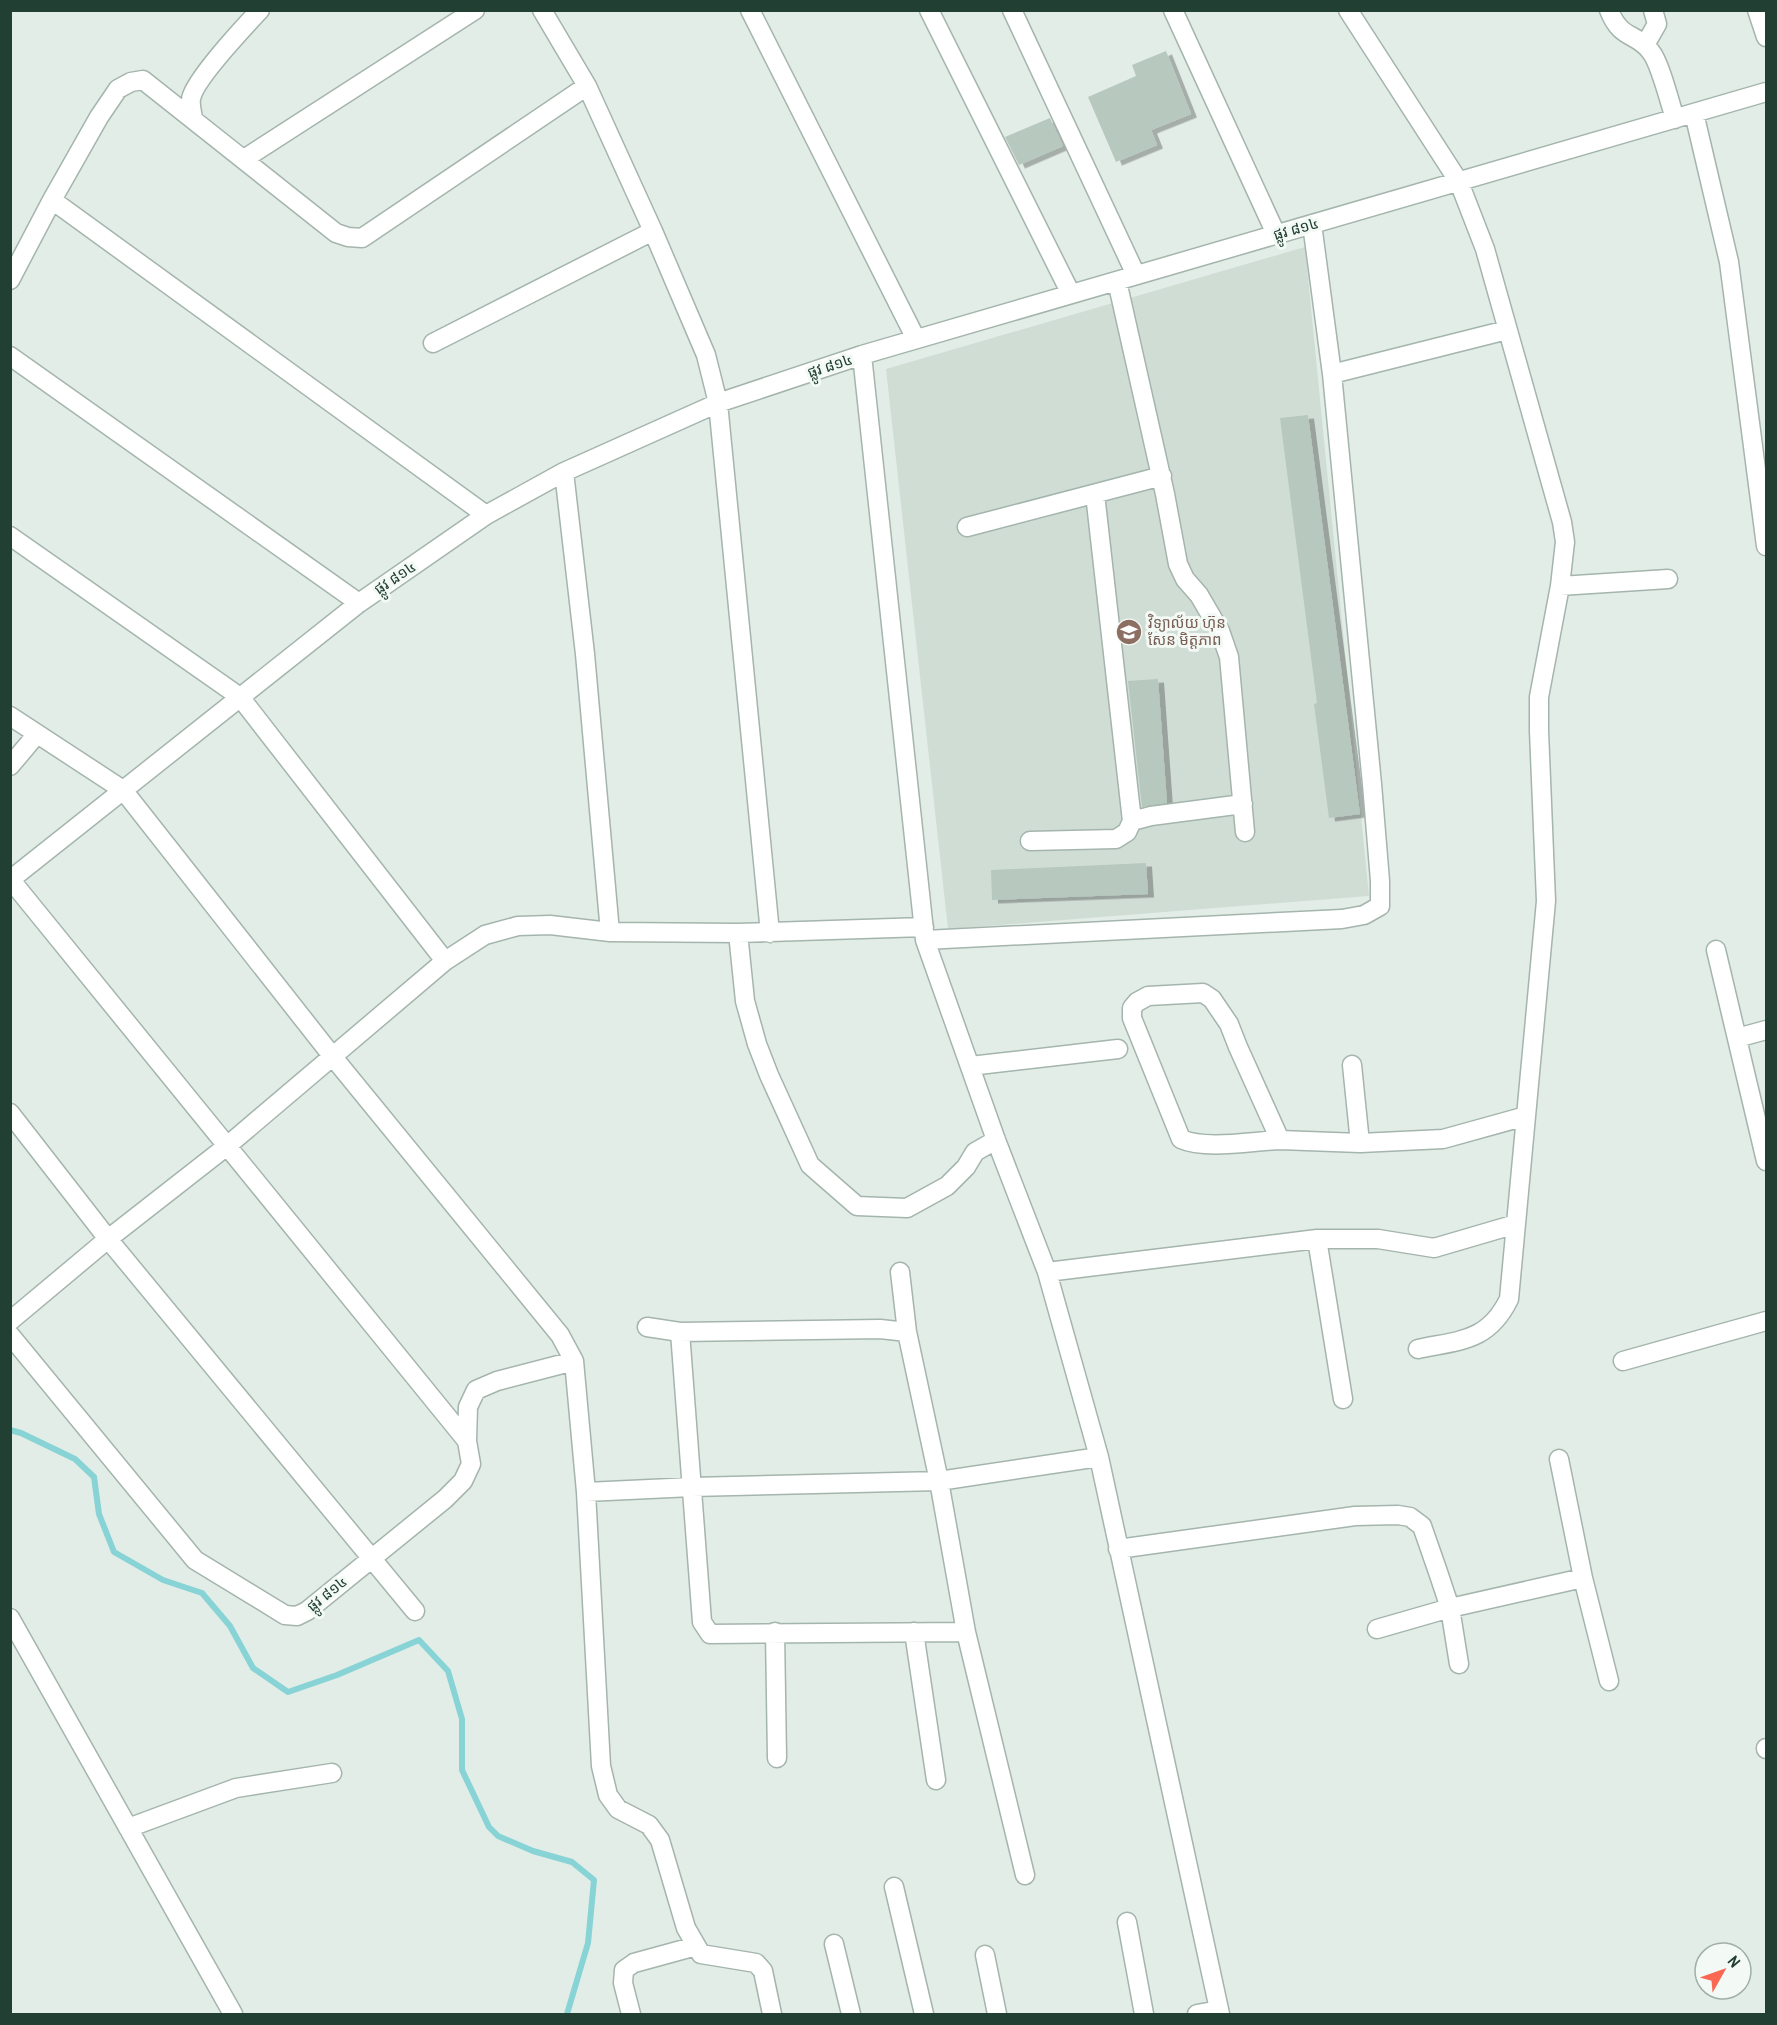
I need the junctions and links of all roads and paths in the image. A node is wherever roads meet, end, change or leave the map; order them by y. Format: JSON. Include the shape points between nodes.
{"nodes":[{"id":1,"x":260,"y":10,"type":"edge"},
{"id":2,"x":475,"y":10,"type":"edge"},
{"id":3,"x":542,"y":10,"type":"edge"},
{"id":4,"x":750,"y":10,"type":"edge"},
{"id":5,"x":929,"y":10,"type":"edge"},
{"id":6,"x":1012,"y":10,"type":"edge"},
{"id":7,"x":1173,"y":10,"type":"edge"},
{"id":8,"x":1348,"y":10,"type":"edge"},
{"id":9,"x":1610,"y":10,"type":"edge"},
{"id":10,"x":1653,"y":10,"type":"edge"},
{"id":11,"x":1757,"y":10,"type":"edge"},
{"id":12,"x":1767,"y":37,"type":"edge"},
{"id":13,"x":1645,"y":45,"type":"junction"},
{"id":14,"x":587,"y":86,"type":"junction"},
{"id":15,"x":1767,"y":92,"type":"edge"},
{"id":16,"x":1694,"y":113,"type":"junction"},
{"id":17,"x":193,"y":118,"type":"junction"},
{"id":18,"x":1675,"y":119,"type":"junction"},
{"id":19,"x":244,"y":159,"type":"junction"},
{"id":20,"x":1459,"y":182,"type":"junction"},
{"id":21,"x":52,"y":200,"type":"junction"},
{"id":22,"x":1312,"y":224,"type":"junction"},
{"id":23,"x":653,"y":231,"type":"junction"},
{"id":24,"x":1276,"y":234,"type":"junction"},
{"id":25,"x":1136,"y":275,"type":"junction"},
{"id":26,"x":10,"y":280,"type":"edge"},
{"id":27,"x":1117,"y":281,"type":"junction"},
{"id":28,"x":1071,"y":294,"type":"junction"},
{"id":29,"x":1507,"y":330,"type":"junction"},
{"id":30,"x":916,"y":339,"type":"junction"},
{"id":31,"x":433,"y":343,"type":"dead end"},
{"id":32,"x":862,"y":355,"type":"junction"},
{"id":33,"x":10,"y":356,"type":"edge"},
{"id":34,"x":1332,"y":374,"type":"junction"},
{"id":35,"x":718,"y":403,"type":"junction"},
{"id":36,"x":564,"y":472,"type":"junction"},
{"id":37,"x":1161,"y":476,"type":"junction"},
{"id":38,"x":1095,"y":494,"type":"junction"},
{"id":39,"x":486,"y":515,"type":"junction"},
{"id":40,"x":968,"y":527,"type":"dead end"},
{"id":41,"x":10,"y":536,"type":"edge"},
{"id":42,"x":1767,"y":546,"type":"edge"},
{"id":43,"x":1668,"y":579,"type":"dead end"},
{"id":44,"x":1560,"y":586,"type":"junction"},
{"id":45,"x":359,"y":603,"type":"junction"},
{"id":46,"x":240,"y":698,"type":"junction"},
{"id":47,"x":10,"y":716,"type":"edge"},
{"id":48,"x":38,"y":734,"type":"junction"},
{"id":49,"x":10,"y":766,"type":"edge"},
{"id":50,"x":123,"y":790,"type":"junction"},
{"id":51,"x":1243,"y":804,"type":"junction"},
{"id":52,"x":1132,"y":821,"type":"junction"},
{"id":53,"x":1245,"y":832,"type":"dead end"},
{"id":54,"x":1030,"y":840,"type":"dead end"},
{"id":55,"x":11,"y":880,"type":"edge"},
{"id":56,"x":610,"y":932,"type":"junction"},
{"id":57,"x":738,"y":933,"type":"junction"},
{"id":58,"x":770,"y":933,"type":"junction"},
{"id":59,"x":924,"y":933,"type":"junction"},
{"id":60,"x":1716,"y":950,"type":"dead end"},
{"id":61,"x":445,"y":961,"type":"junction"},
{"id":62,"x":1767,"y":1030,"type":"edge"},
{"id":63,"x":1737,"y":1038,"type":"junction"},
{"id":64,"x":1118,"y":1049,"type":"dead end"},
{"id":65,"x":333,"y":1057,"type":"junction"},
{"id":66,"x":1352,"y":1065,"type":"dead end"},
{"id":67,"x":970,"y":1066,"type":"junction"},
{"id":68,"x":10,"y":1113,"type":"edge"},
{"id":69,"x":1526,"y":1116,"type":"junction"},
{"id":70,"x":996,"y":1140,"type":"junction"},
{"id":71,"x":1281,"y":1140,"type":"junction"},
{"id":72,"x":1360,"y":1143,"type":"junction"},
{"id":73,"x":227,"y":1146,"type":"junction"},
{"id":74,"x":1767,"y":1161,"type":"edge"},
{"id":75,"x":1516,"y":1224,"type":"junction"},
{"id":76,"x":108,"y":1239,"type":"junction"},
{"id":77,"x":1317,"y":1239,"type":"junction"},
{"id":78,"x":900,"y":1272,"type":"dead end"},
{"id":79,"x":1047,"y":1272,"type":"junction"},
{"id":80,"x":10,"y":1321,"type":"edge"},
{"id":81,"x":1767,"y":1321,"type":"edge"},
{"id":82,"x":647,"y":1327,"type":"dead end"},
{"id":83,"x":680,"y":1332,"type":"junction"},
{"id":84,"x":907,"y":1332,"type":"junction"},
{"id":85,"x":10,"y":1335,"type":"edge"},
{"id":86,"x":1418,"y":1349,"type":"dead end"},
{"id":87,"x":574,"y":1361,"type":"junction"},
{"id":88,"x":1623,"y":1362,"type":"dead end"},
{"id":89,"x":1343,"y":1399,"type":"dead end"},
{"id":90,"x":467,"y":1441,"type":"junction"},
{"id":91,"x":1099,"y":1457,"type":"junction"},
{"id":92,"x":1559,"y":1459,"type":"dead end"},
{"id":93,"x":939,"y":1482,"type":"junction"},
{"id":94,"x":692,"y":1487,"type":"junction"},
{"id":95,"x":586,"y":1492,"type":"junction"},
{"id":96,"x":1119,"y":1549,"type":"junction"},
{"id":97,"x":372,"y":1557,"type":"junction"},
{"id":98,"x":1583,"y":1578,"type":"junction"},
{"id":99,"x":1450,"y":1608,"type":"junction"},
{"id":100,"x":415,"y":1611,"type":"dead end"},
{"id":101,"x":10,"y":1618,"type":"edge"},
{"id":102,"x":1377,"y":1629,"type":"dead end"},
{"id":103,"x":775,"y":1632,"type":"junction"},
{"id":104,"x":914,"y":1632,"type":"junction"},
{"id":105,"x":966,"y":1632,"type":"junction"},
{"id":106,"x":1459,"y":1664,"type":"dead end"},
{"id":107,"x":1609,"y":1681,"type":"dead end"},
{"id":108,"x":777,"y":1758,"type":"dead end"},
{"id":109,"x":332,"y":1773,"type":"dead end"},
{"id":110,"x":936,"y":1780,"type":"dead end"},
{"id":111,"x":128,"y":1828,"type":"junction"},
{"id":112,"x":1025,"y":1875,"type":"dead end"},
{"id":113,"x":894,"y":1887,"type":"dead end"},
{"id":114,"x":1127,"y":1922,"type":"dead end"},
{"id":115,"x":834,"y":1944,"type":"dead end"},
{"id":116,"x":696,"y":1946,"type":"junction"},
{"id":117,"x":985,"y":1955,"type":"dead end"},
{"id":118,"x":1219,"y":2012,"type":"edge"},
{"id":119,"x":233,"y":2014,"type":"edge"},
{"id":120,"x":632,"y":2014,"type":"edge"},
{"id":121,"x":772,"y":2014,"type":"edge"},
{"id":122,"x":851,"y":2014,"type":"edge"},
{"id":123,"x":924,"y":2014,"type":"edge"},
{"id":124,"x":997,"y":2014,"type":"edge"},
{"id":125,"x":1144,"y":2014,"type":"edge"},
{"id":126,"x":1197,"y":2014,"type":"edge"}],
"edges":[{"from":1,"to":17,"type":"street","via":[[201,80],[191,98]]},
{"from":2,"to":19,"type":"street"},
{"from":3,"to":14,"type":"street"},
{"from":4,"to":30,"type":"street"},
{"from":5,"to":28,"type":"street"},
{"from":6,"to":25,"type":"street"},
{"from":7,"to":24,"type":"street"},
{"from":8,"to":20,"type":"street"},
{"from":9,"to":13,"type":"street","via":[[1623,33]]},
{"from":10,"to":13,"type":"street","via":[[1657,24]]},
{"from":11,"to":12,"type":"street"},
{"from":13,"to":18,"type":"street","via":[[1653,54]]},
{"from":14,"to":19,"type":"street","via":[[362,238],[336,233]]},
{"from":14,"to":23,"type":"street"},
{"from":15,"to":16,"type":"street","name":"ផ្លូវ ៨១៤"},
{"from":16,"to":18,"type":"street","name":"ផ្លូវ ៨១៤"},
{"from":16,"to":42,"type":"street","via":[[1729,262]]},
{"from":17,"to":19,"type":"street"},
{"from":17,"to":21,"type":"street","via":[[143,80],[118,89]]},
{"from":18,"to":20,"type":"street","name":"ផ្លូវ ៨១៤"},
{"from":20,"to":22,"type":"street","name":"ផ្លូវ ៨១៤"},
{"from":20,"to":29,"type":"street","via":[[1485,249]]},
{"from":21,"to":26,"type":"street"},
{"from":21,"to":39,"type":"street"},
{"from":22,"to":24,"type":"street","name":"ផ្លូវ ៨១៤"},
{"from":22,"to":34,"type":"street"},
{"from":23,"to":31,"type":"street"},
{"from":23,"to":35,"type":"street","via":[[706,355]]},
{"from":24,"to":25,"type":"street","name":"ផ្លូវ ៨១៤"},
{"from":25,"to":27,"type":"street","name":"ផ្លូវ ៨១៤"},
{"from":27,"to":28,"type":"street","name":"ផ្លូវ ៨១៤"},
{"from":27,"to":37,"type":"street"},
{"from":28,"to":30,"type":"street","name":"ផ្លូវ ៨១៤"},
{"from":29,"to":34,"type":"street"},
{"from":29,"to":44,"type":"street","via":[[1562,522],[1565,542]]},
{"from":30,"to":32,"type":"street","name":"ផ្លូវ ៨១៤"},
{"from":32,"to":35,"type":"street","name":"ផ្លូវ ៨១៤"},
{"from":32,"to":59,"type":"street"},
{"from":33,"to":45,"type":"street"},
{"from":34,"to":59,"type":"street","via":[[1380,906],[1364,915],[1342,919]]},
{"from":35,"to":36,"type":"street","name":"ផ្លូវ ៨១៤"},
{"from":35,"to":58,"type":"street"},
{"from":36,"to":39,"type":"street","name":"ផ្លូវ ៨១៤"},
{"from":36,"to":56,"type":"street"},
{"from":37,"to":38,"type":"street"},
{"from":37,"to":51,"type":"street","via":[[1178,564],[1220,631],[1229,657]]},
{"from":38,"to":40,"type":"street"},
{"from":38,"to":52,"type":"street"},
{"from":39,"to":45,"type":"street","name":"ផ្លូវ ៨១៤"},
{"from":41,"to":46,"type":"street"},
{"from":43,"to":44,"type":"street"},
{"from":44,"to":69,"type":"street","via":[[1539,697],[1546,901]]},
{"from":45,"to":46,"type":"street","name":"ផ្លូវ ៨១៤"},
{"from":46,"to":50,"type":"street","name":"ផ្លូវ ៨១៤"},
{"from":46,"to":61,"type":"street"},
{"from":47,"to":48,"type":"street"},
{"from":48,"to":49,"type":"street"},
{"from":48,"to":50,"type":"street"},
{"from":50,"to":55,"type":"street","name":"ផ្លូវ ៨១៤"},
{"from":50,"to":65,"type":"street"},
{"from":51,"to":52,"type":"street"},
{"from":51,"to":53,"type":"street"},
{"from":52,"to":54,"type":"street","via":[[1116,839]]},
{"from":55,"to":73,"type":"street"},
{"from":56,"to":57,"type":"street"},
{"from":56,"to":61,"type":"street","via":[[558,925],[518,926],[484,935]]},
{"from":57,"to":58,"type":"street"},
{"from":57,"to":70,"type":"street","via":[[745,1001],[769,1075],[810,1165],[857,1206],[907,1208],[947,1186],[975,1152]]},
{"from":58,"to":59,"type":"street"},
{"from":59,"to":67,"type":"street"},
{"from":60,"to":63,"type":"street"},
{"from":61,"to":65,"type":"street"},
{"from":62,"to":63,"type":"street"},
{"from":63,"to":74,"type":"street"},
{"from":64,"to":67,"type":"street"},
{"from":65,"to":73,"type":"street"},
{"from":65,"to":87,"type":"street","via":[[560,1335]]},
{"from":66,"to":72,"type":"street"},
{"from":67,"to":70,"type":"street"},
{"from":68,"to":76,"type":"street"},
{"from":69,"to":72,"type":"street","via":[[1443,1139]]},
{"from":69,"to":75,"type":"street"},
{"from":70,"to":79,"type":"street"},
{"from":71,"to":71,"type":"street","via":[[1192,1144],[1181,1139],[1132,1018],[1137,1002],[1148,996],[1203,993],[1212,999],[1229,1024]]},
{"from":71,"to":72,"type":"street"},
{"from":73,"to":76,"type":"street"},
{"from":73,"to":90,"type":"street"},
{"from":75,"to":77,"type":"street","via":[[1434,1248],[1378,1239]]},
{"from":75,"to":86,"type":"street","via":[[1509,1299],[1501,1315],[1473,1337]]},
{"from":76,"to":80,"type":"street"},
{"from":76,"to":97,"type":"street"},
{"from":77,"to":79,"type":"street"},
{"from":77,"to":89,"type":"street"},
{"from":78,"to":84,"type":"street"},
{"from":79,"to":91,"type":"street"},
{"from":81,"to":88,"type":"street"},
{"from":82,"to":83,"type":"street"},
{"from":83,"to":84,"type":"street"},
{"from":83,"to":94,"type":"street"},
{"from":84,"to":93,"type":"street"},
{"from":85,"to":97,"type":"street","name":"ផ្លូវ ៨១៤","via":[[195,1560],[211,1571],[285,1615],[297,1616]]},
{"from":87,"to":90,"type":"street","name":"ផ្លូវ ៨១៤","via":[[476,1390],[468,1407]]},
{"from":87,"to":95,"type":"street"},
{"from":90,"to":97,"type":"street","name":"ផ្លូវ ៨១៤","via":[[471,1464],[463,1481]]},
{"from":91,"to":93,"type":"street"},
{"from":91,"to":96,"type":"street"},
{"from":92,"to":98,"type":"street"},
{"from":93,"to":94,"type":"street"},
{"from":93,"to":105,"type":"street"},
{"from":94,"to":95,"type":"street"},
{"from":94,"to":103,"type":"street","via":[[702,1622],[710,1634]]},
{"from":95,"to":116,"type":"street","via":[[601,1766],[608,1795],[618,1809],[649,1825],[660,1840],[686,1928]]},
{"from":96,"to":99,"type":"street","via":[[1356,1516],[1410,1517],[1422,1526]]},
{"from":96,"to":118,"type":"street"},
{"from":97,"to":100,"type":"street"},
{"from":98,"to":99,"type":"street"},
{"from":98,"to":107,"type":"street"},
{"from":99,"to":102,"type":"street"},
{"from":99,"to":106,"type":"street"},
{"from":101,"to":111,"type":"street"},
{"from":103,"to":104,"type":"street"},
{"from":103,"to":108,"type":"street"},
{"from":104,"to":105,"type":"street"},
{"from":104,"to":110,"type":"street"},
{"from":105,"to":112,"type":"street"},
{"from":109,"to":111,"type":"street","via":[[236,1788]]},
{"from":111,"to":119,"type":"street"},
{"from":113,"to":123,"type":"street"},
{"from":114,"to":125,"type":"street"},
{"from":115,"to":122,"type":"street"},
{"from":116,"to":120,"type":"street","via":[[634,1963],[624,1970],[623,1983]]},
{"from":116,"to":121,"type":"street","via":[[701,1954],[756,1963],[763,1971]]},
{"from":117,"to":124,"type":"street"},
{"from":118,"to":126,"type":"street"}]}
